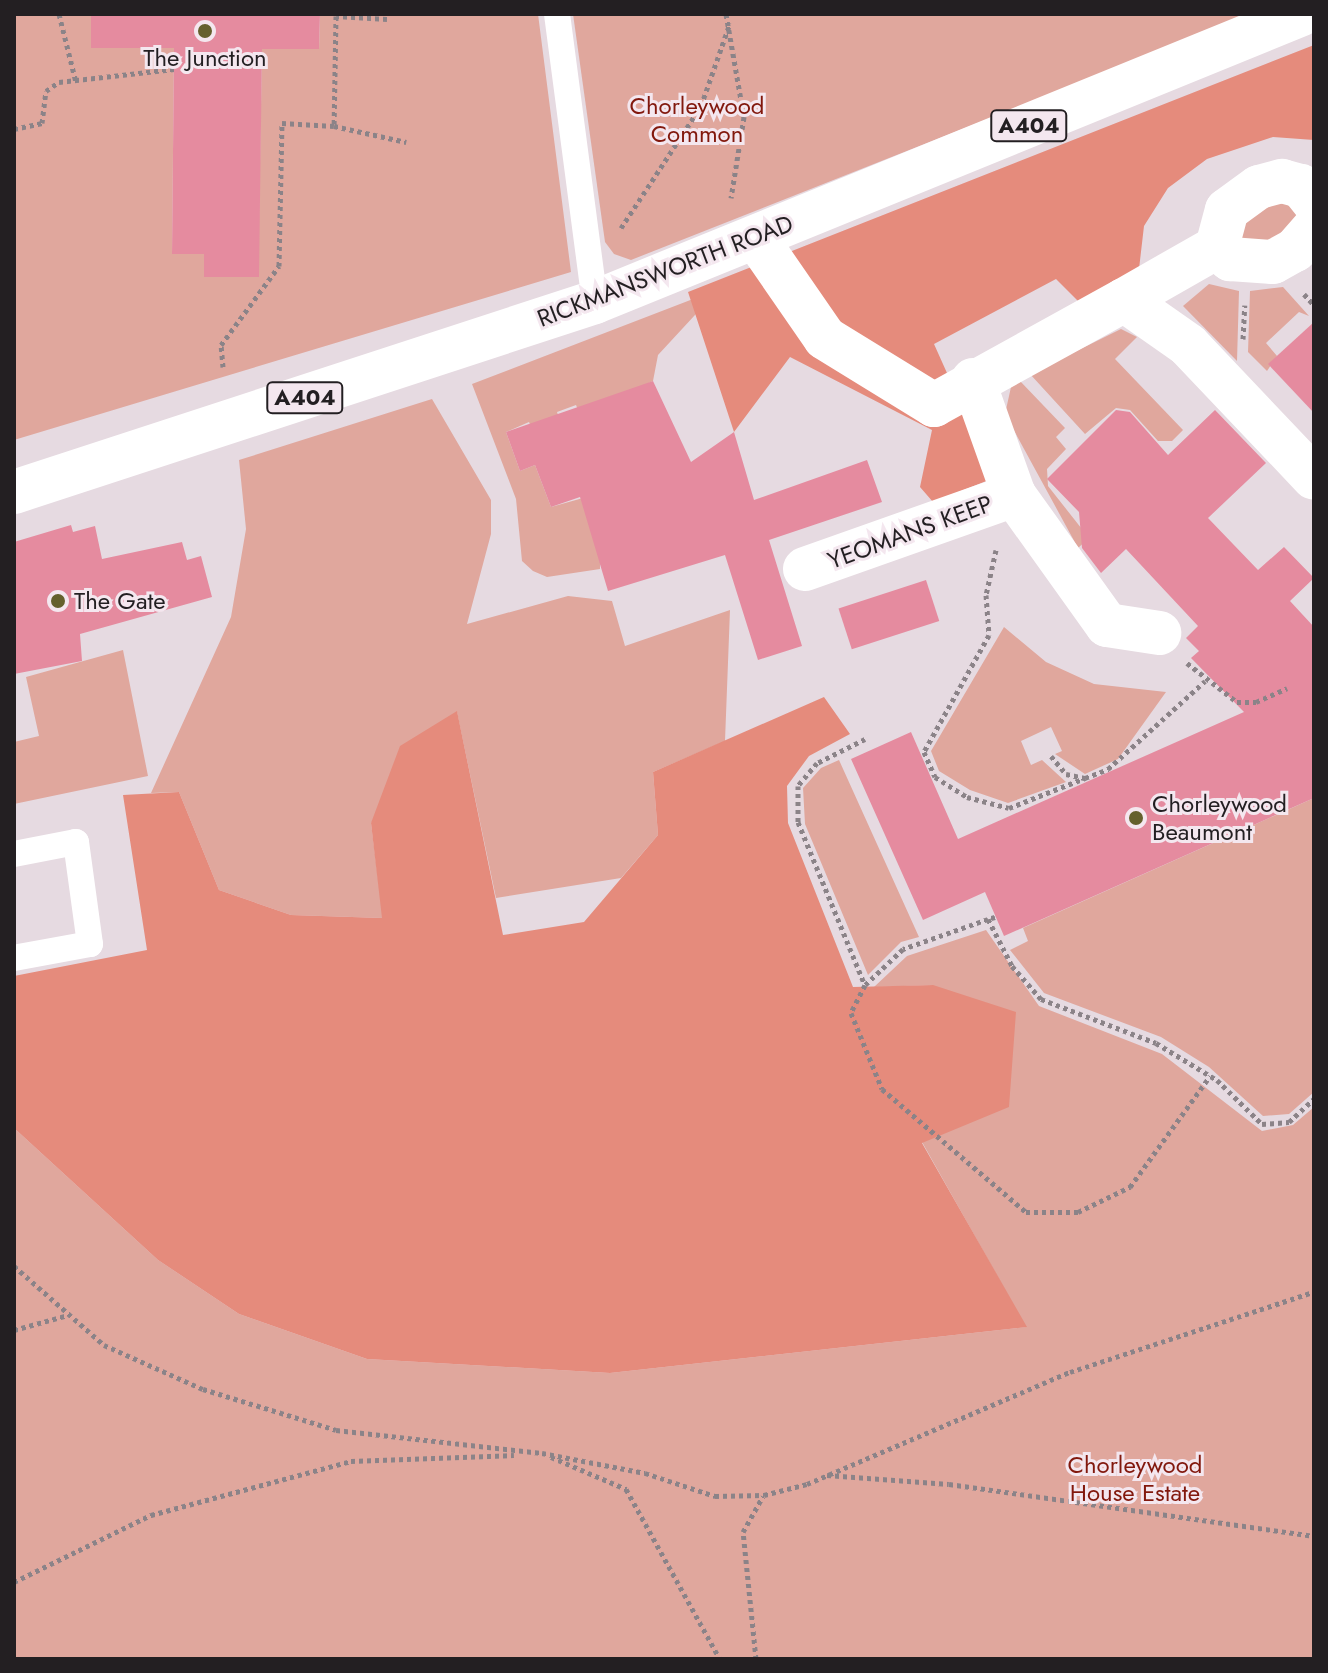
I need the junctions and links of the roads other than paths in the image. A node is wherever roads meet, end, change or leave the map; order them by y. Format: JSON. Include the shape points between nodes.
{"nodes":[{"id":1,"x":557,"y":14,"type":"edge"},
{"id":2,"x":1302,"y":14,"type":"edge"},
{"id":3,"x":1314,"y":206,"type":"edge"},
{"id":4,"x":744,"y":222,"type":"junction"},
{"id":5,"x":1217,"y":247,"type":"junction"},
{"id":6,"x":592,"y":284,"type":"junction"},
{"id":7,"x":1124,"y":300,"type":"junction"},
{"id":8,"x":973,"y":380,"type":"junction"},
{"id":9,"x":1314,"y":478,"type":"edge"},
{"id":10,"x":14,"y":492,"type":"edge"},
{"id":11,"x":1024,"y":508,"type":"junction"},
{"id":12,"x":805,"y":569,"type":"dead end"},
{"id":13,"x":1159,"y":633,"type":"road end"},
{"id":14,"x":14,"y":854,"type":"edge"},
{"id":15,"x":14,"y":958,"type":"edge"}],
"edges":[{"from":1,"to":6,"type":"lane"},
{"from":2,"to":4,"type":"street","name":"RICKMANSWORTH ROAD","number":"A404"},
{"from":3,"to":5,"type":"street","via":[[1295,250],[1273,262],[1230,259]]},
{"from":3,"to":5,"type":"street","via":[[1301,186],[1282,181],[1259,187],[1227,210]]},
{"from":4,"to":6,"type":"street","name":"RICKMANSWORTH ROAD","number":"A404"},
{"from":4,"to":8,"type":"street","via":[[825,338],[934,405]]},
{"from":5,"to":7,"type":"street"},
{"from":6,"to":10,"type":"street","name":"RICKMANSWORTH ROAD","number":"A404"},
{"from":7,"to":8,"type":"street"},
{"from":7,"to":9,"type":"street","via":[[1188,345]]},
{"from":8,"to":11,"type":"street"},
{"from":11,"to":12,"type":"street","name":"YEOMANS KEEP"},
{"from":11,"to":13,"type":"street","via":[[1107,625]]},
{"from":14,"to":15,"type":"lane","via":[[76,842],[90,944]]}]}
